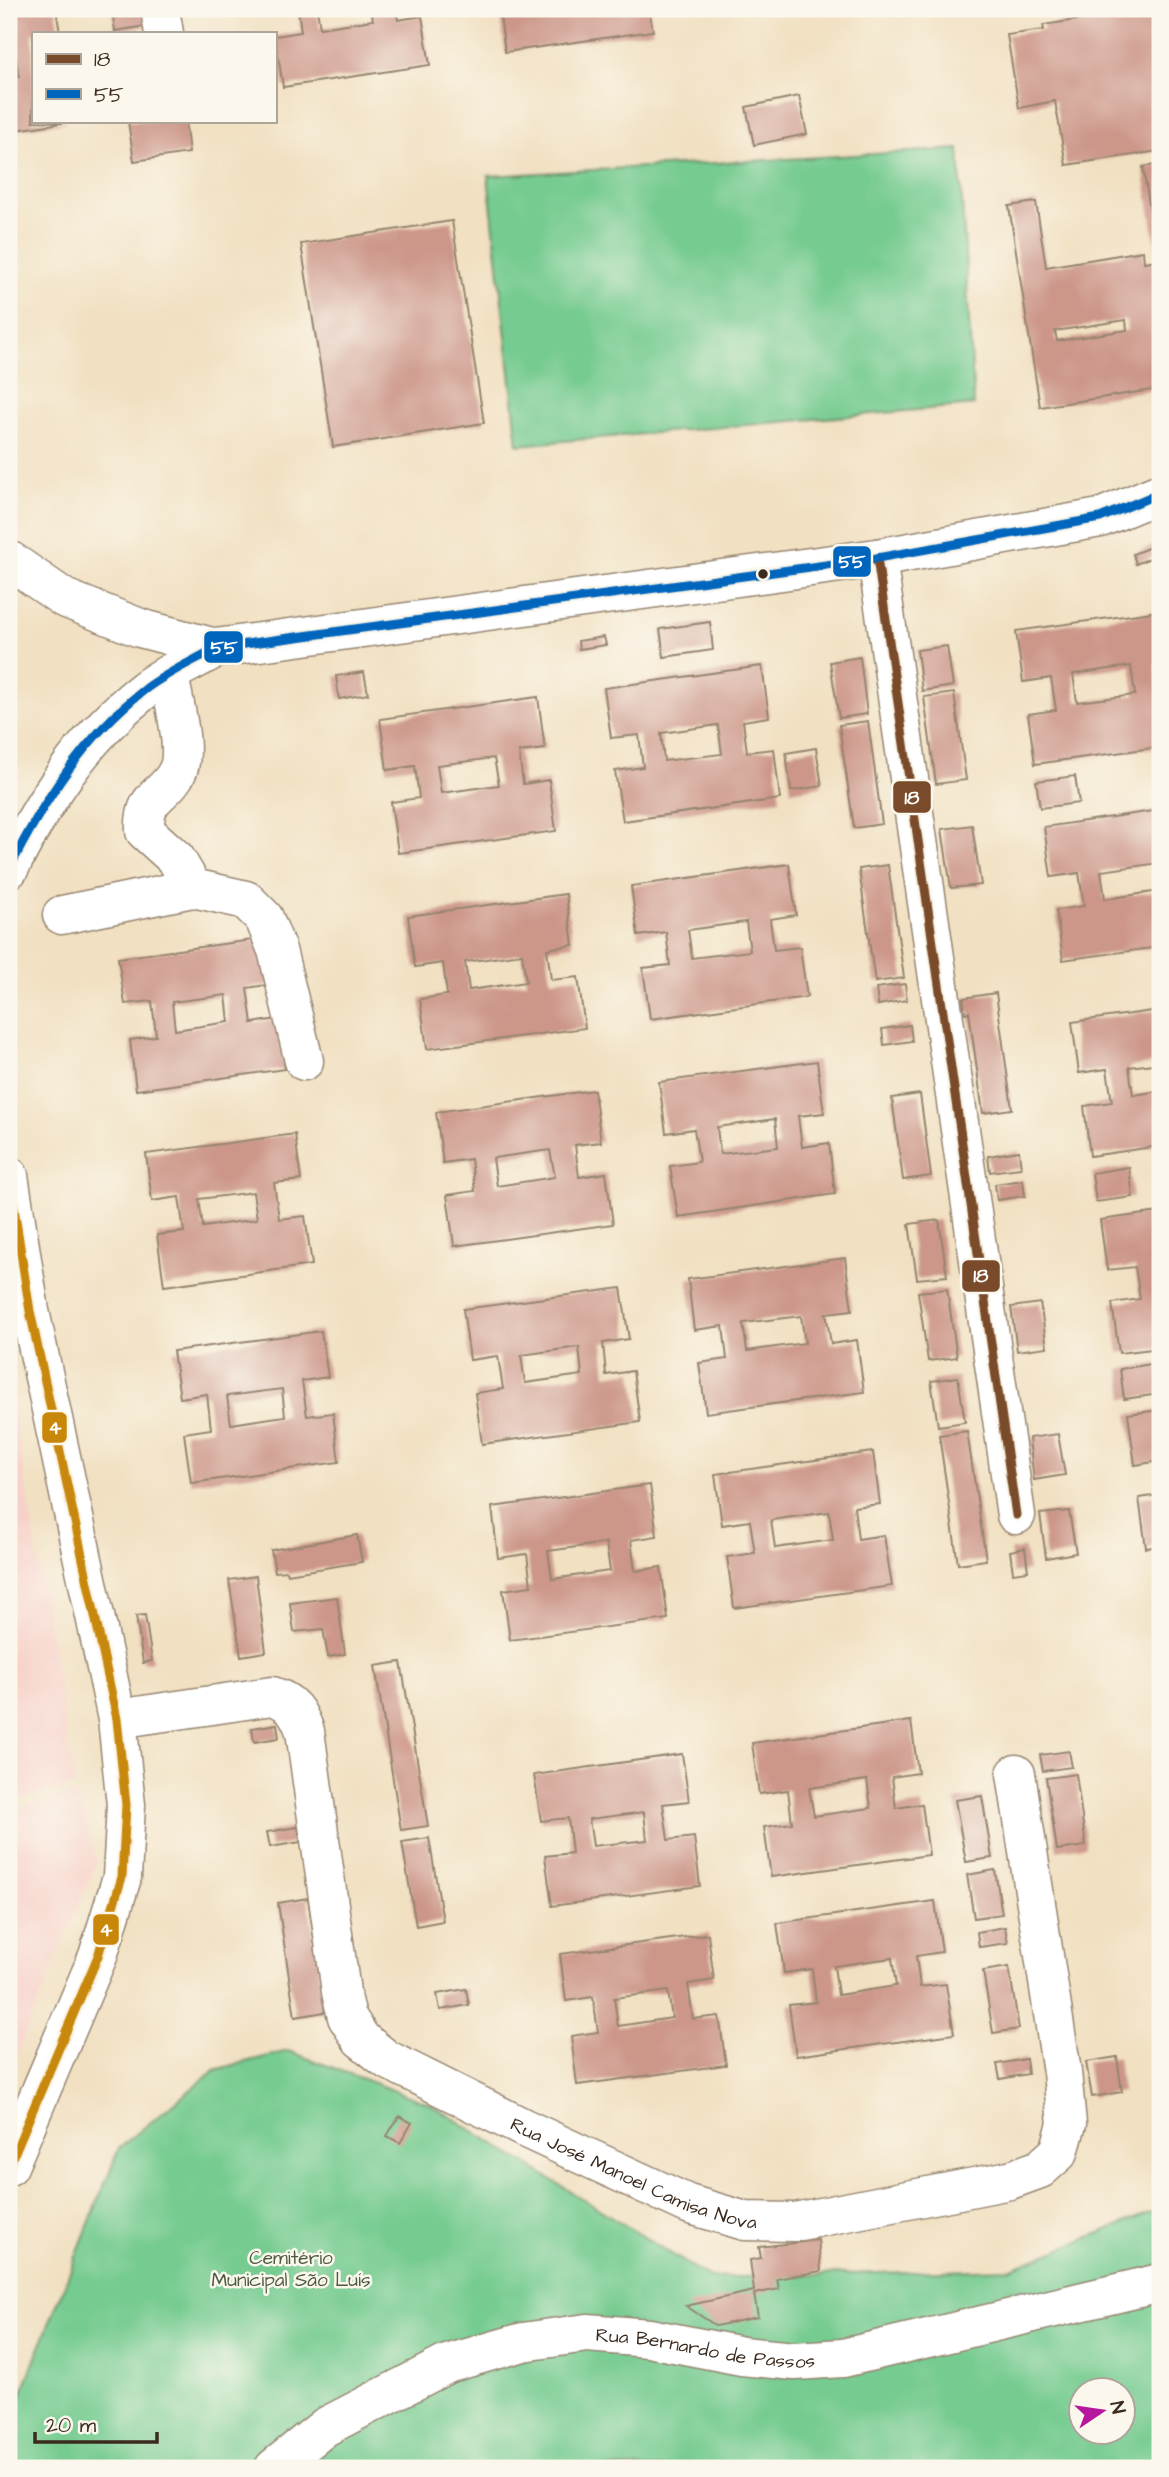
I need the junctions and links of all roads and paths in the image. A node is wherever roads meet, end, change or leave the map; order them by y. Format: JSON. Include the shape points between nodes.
{"nodes":[{"id":1,"x":160,"y":9,"type":"edge"},
{"id":2,"x":164,"y":32,"type":"edge"},
{"id":3,"x":1160,"y":493,"type":"edge"},
{"id":4,"x":877,"y":558,"type":"junction"},
{"id":5,"x":9,"y":560,"type":"edge"},
{"id":6,"x":216,"y":648,"type":"junction"},
{"id":7,"x":169,"y":675,"type":"junction"},
{"id":8,"x":9,"y":869,"type":"edge"},
{"id":9,"x":193,"y":888,"type":"junction"},
{"id":10,"x":62,"y":915,"type":"dead end"},
{"id":11,"x":304,"y":1061,"type":"dead end"},
{"id":12,"x":9,"y":1175,"type":"edge"},
{"id":13,"x":19,"y":1313,"type":"edge"},
{"id":14,"x":1016,"y":1515,"type":"dead end"},
{"id":15,"x":117,"y":1719,"type":"junction"},
{"id":16,"x":1016,"y":1774,"type":"dead end"},
{"id":17,"x":9,"y":2166,"type":"edge"},
{"id":18,"x":1160,"y":2283,"type":"edge"},
{"id":19,"x":274,"y":2468,"type":"edge"}],
"edges":[{"from":1,"to":2,"type":"street"},
{"from":3,"to":4,"type":"street","via":[[1100,518]]},
{"from":4,"to":6,"type":"street"},
{"from":4,"to":14,"type":"street"},
{"from":5,"to":6,"type":"street","via":[[64,598],[141,628]]},
{"from":6,"to":7,"type":"street"},
{"from":7,"to":8,"type":"street","via":[[144,690],[87,742],[34,820]]},
{"from":7,"to":9,"type":"street","via":[[180,743],[178,771],[144,814],[145,831],[176,859]]},
{"from":9,"to":10,"type":"street"},
{"from":9,"to":11,"type":"street","via":[[246,900],[264,918],[277,950]]},
{"from":12,"to":13,"type":"street"},
{"from":13,"to":15,"type":"street"},
{"from":15,"to":16,"type":"street","name":"Rua José Manoel Camisa Nova","via":[[272,1696],[288,1701],[305,1731],[341,1992],[347,2017],[361,2039],[386,2059],[524,2128],[688,2204],[744,2221],[795,2222],[1010,2180],[1040,2169],[1059,2151],[1068,2124]]},
{"from":15,"to":17,"type":"street","via":[[126,1805],[122,1877],[98,1956]]},
{"from":18,"to":19,"type":"street","name":"Rua Bernardo de Passos","via":[[843,2358],[795,2361],[587,2333],[523,2342],[447,2364],[325,2427]]}]}
